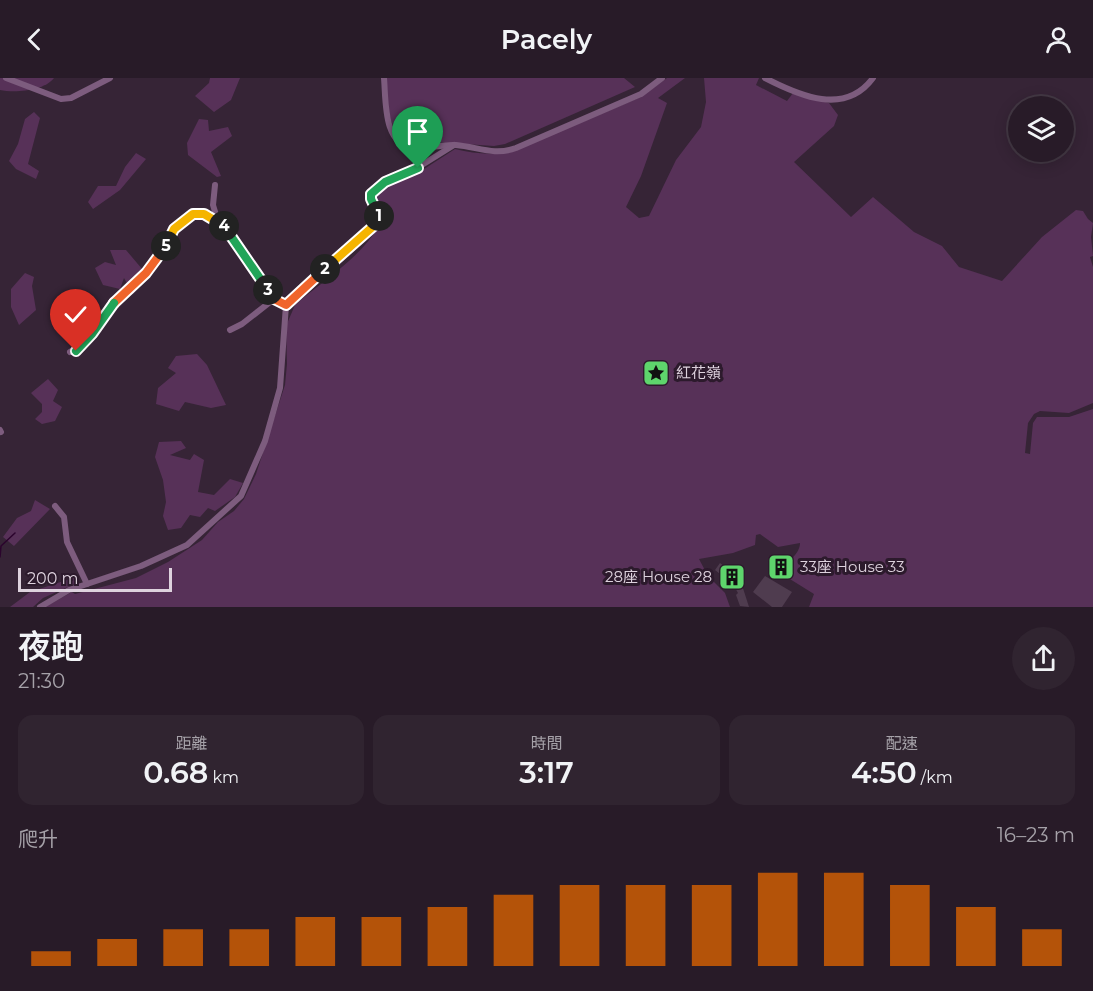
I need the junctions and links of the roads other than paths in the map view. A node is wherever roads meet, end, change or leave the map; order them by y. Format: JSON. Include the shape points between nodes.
{"nodes":[{"id":1,"x":6,"y":78,"type":"edge"},
{"id":2,"x":110,"y":78,"type":"edge"},
{"id":3,"x":384,"y":78,"type":"edge"},
{"id":4,"x":662,"y":78,"type":"edge"},
{"id":5,"x":765,"y":78,"type":"edge"},
{"id":6,"x":873,"y":78,"type":"edge"},
{"id":7,"x":454,"y":145,"type":"junction"},
{"id":8,"x":215,"y":186,"type":"dead end"},
{"id":9,"x":223,"y":224,"type":"junction"},
{"id":10,"x":274,"y":299,"type":"junction"},
{"id":11,"x":286,"y":305,"type":"junction"},
{"id":12,"x":230,"y":330,"type":"dead end"},
{"id":13,"x":70,"y":352,"type":"dead end"},
{"id":14,"x":55,"y":506,"type":"dead end"},
{"id":15,"x":87,"y":584,"type":"junction"},
{"id":16,"x":40,"y":607,"type":"edge"}],
"edges":[{"from":1,"to":2,"type":"street","via":[[63,99]]},
{"from":3,"to":7,"type":"street","via":[[387,118],[398,141],[413,148]]},
{"from":4,"to":7,"type":"street","via":[[641,94],[512,150],[492,153]]},
{"from":5,"to":6,"type":"street","via":[[791,90],[839,101],[861,92]]},
{"from":7,"to":11,"type":"street","via":[[409,173],[385,182],[371,194],[380,218],[377,223]]},
{"from":8,"to":9,"type":"street","via":[[213,205]]},
{"from":9,"to":10,"type":"street"},
{"from":9,"to":13,"type":"street","via":[[198,213],[174,229],[146,273],[110,306],[83,345]]},
{"from":10,"to":11,"type":"street"},
{"from":10,"to":12,"type":"street"},
{"from":11,"to":15,"type":"street","via":[[280,388],[265,441],[241,496],[187,545]]},
{"from":14,"to":15,"type":"street","via":[[64,517],[67,542]]},
{"from":15,"to":16,"type":"street"}]}
